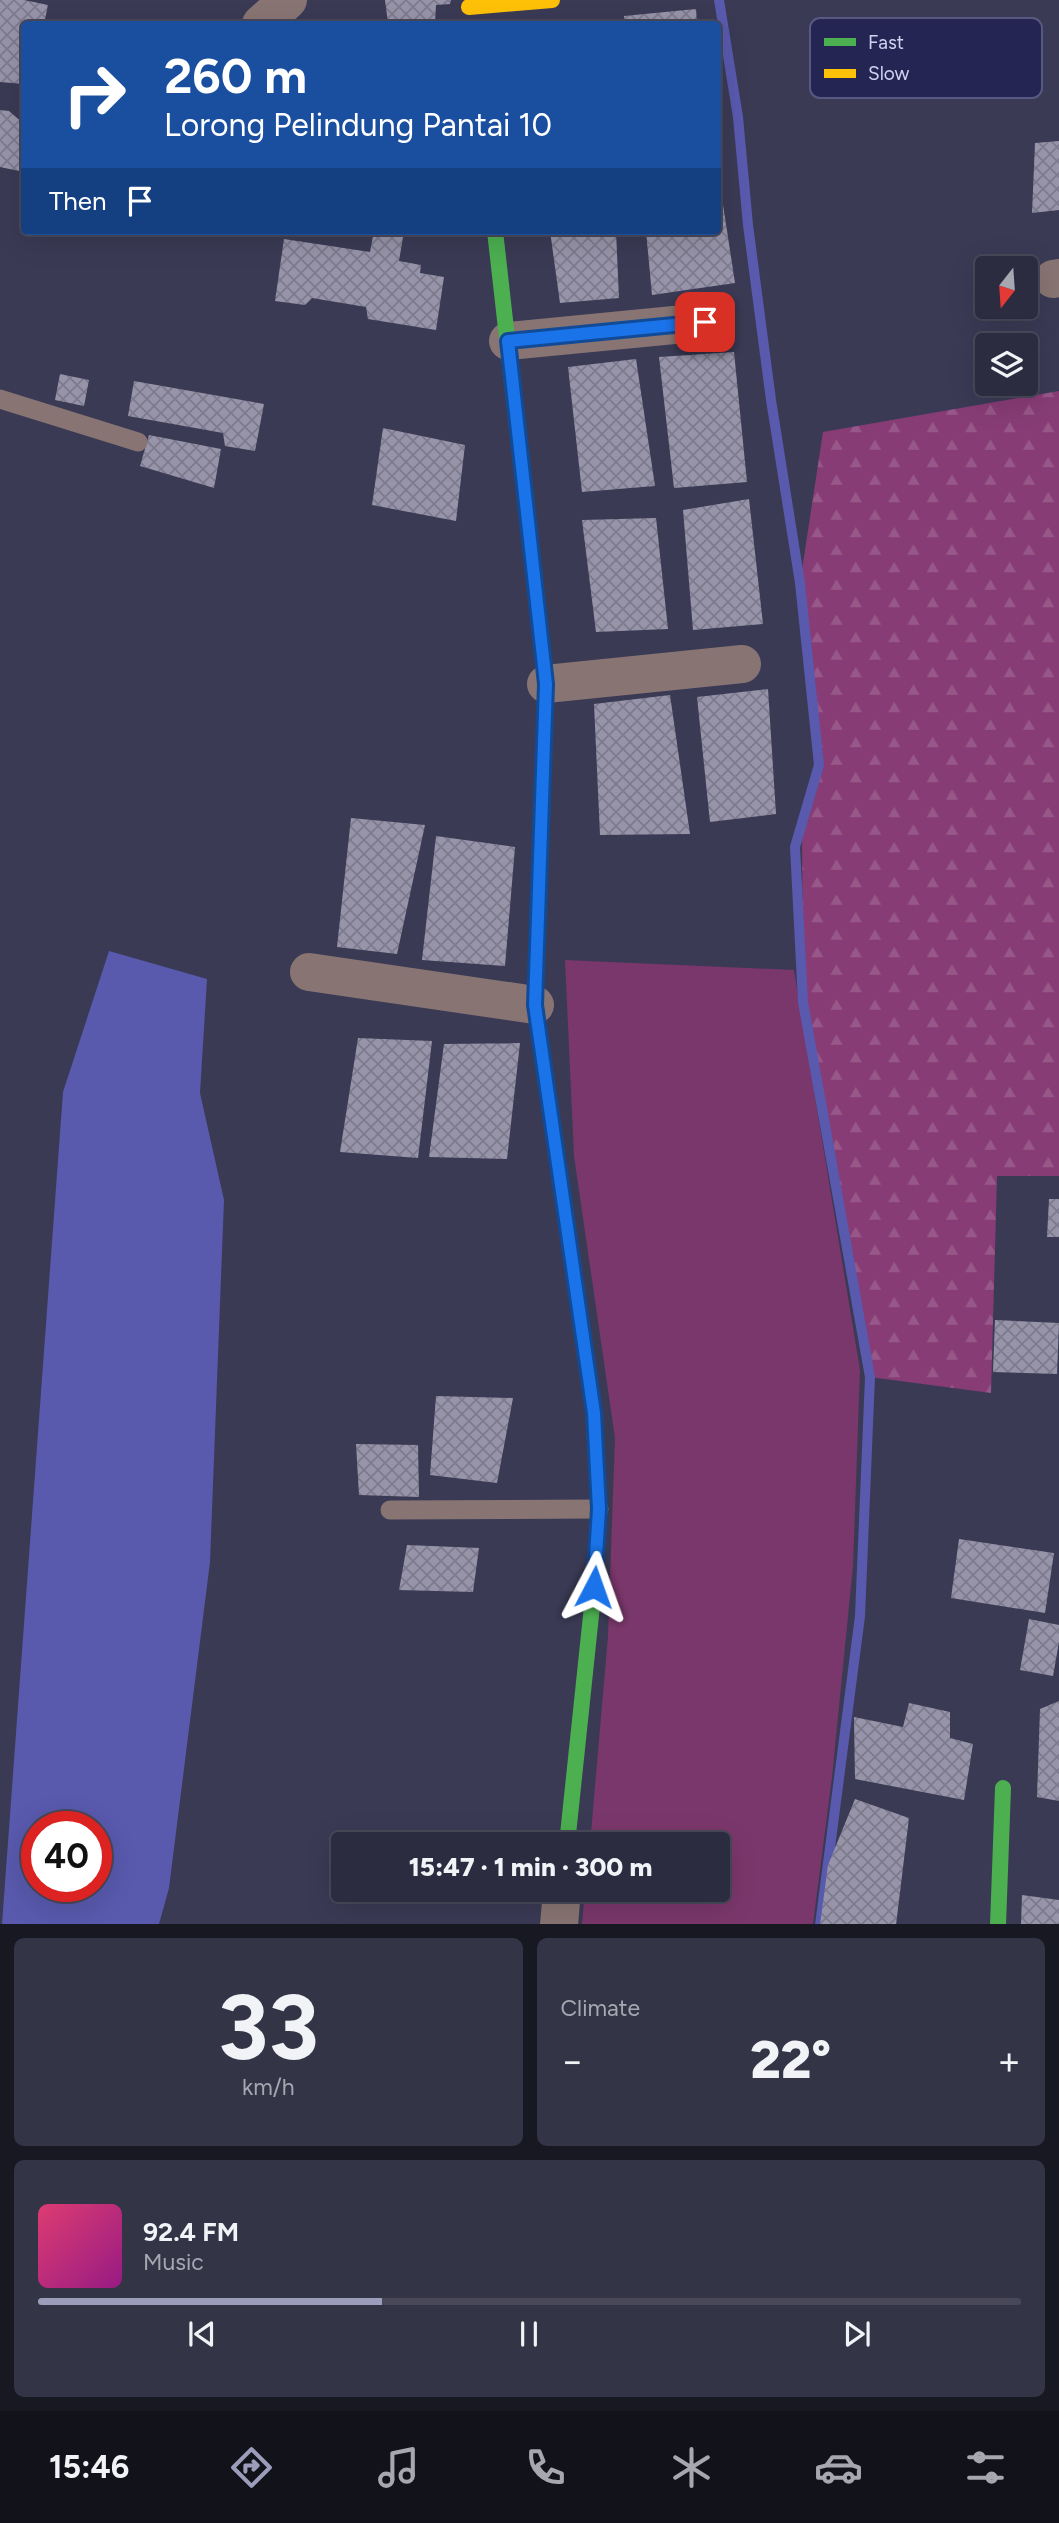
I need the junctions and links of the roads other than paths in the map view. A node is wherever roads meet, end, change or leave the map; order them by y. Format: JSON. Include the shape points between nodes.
{"nodes":[{"id":1,"x":288,"y":0,"type":"edge"},
{"id":2,"x":552,"y":0,"type":"edge"},
{"id":3,"x":470,"y":11,"type":"edge"},
{"id":4,"x":264,"y":21,"type":"edge"},
{"id":5,"x":495,"y":235,"type":"edge"},
{"id":6,"x":705,"y":322,"type":"dead end"},
{"id":7,"x":508,"y":341,"type":"junction"},
{"id":8,"x":0,"y":399,"type":"edge"},
{"id":9,"x":138,"y":442,"type":"dead end"},
{"id":10,"x":742,"y":664,"type":"dead end"},
{"id":11,"x":546,"y":684,"type":"junction"},
{"id":12,"x":309,"y":972,"type":"dead end"},
{"id":13,"x":535,"y":1005,"type":"junction"},
{"id":14,"x":599,"y":1509,"type":"junction"},
{"id":15,"x":390,"y":1510,"type":"dead end"},
{"id":16,"x":1003,"y":1788,"type":"dead end"},
{"id":17,"x":568,"y":1832,"type":"edge"},
{"id":18,"x":561,"y":1902,"type":"edge"},
{"id":19,"x":559,"y":1924,"type":"edge"},
{"id":20,"x":998,"y":1924,"type":"edge"}],
"edges":[{"from":1,"to":4,"type":"street"},
{"from":2,"to":3,"type":"street"},
{"from":5,"to":7,"type":"street"},
{"from":6,"to":7,"type":"street"},
{"from":7,"to":11,"type":"street"},
{"from":8,"to":9,"type":"lane"},
{"from":10,"to":11,"type":"street"},
{"from":11,"to":13,"type":"street"},
{"from":12,"to":13,"type":"street"},
{"from":13,"to":14,"type":"street","via":[[594,1413]]},
{"from":14,"to":15,"type":"lane"},
{"from":14,"to":17,"type":"street"},
{"from":16,"to":20,"type":"street"},
{"from":18,"to":19,"type":"street"}]}
